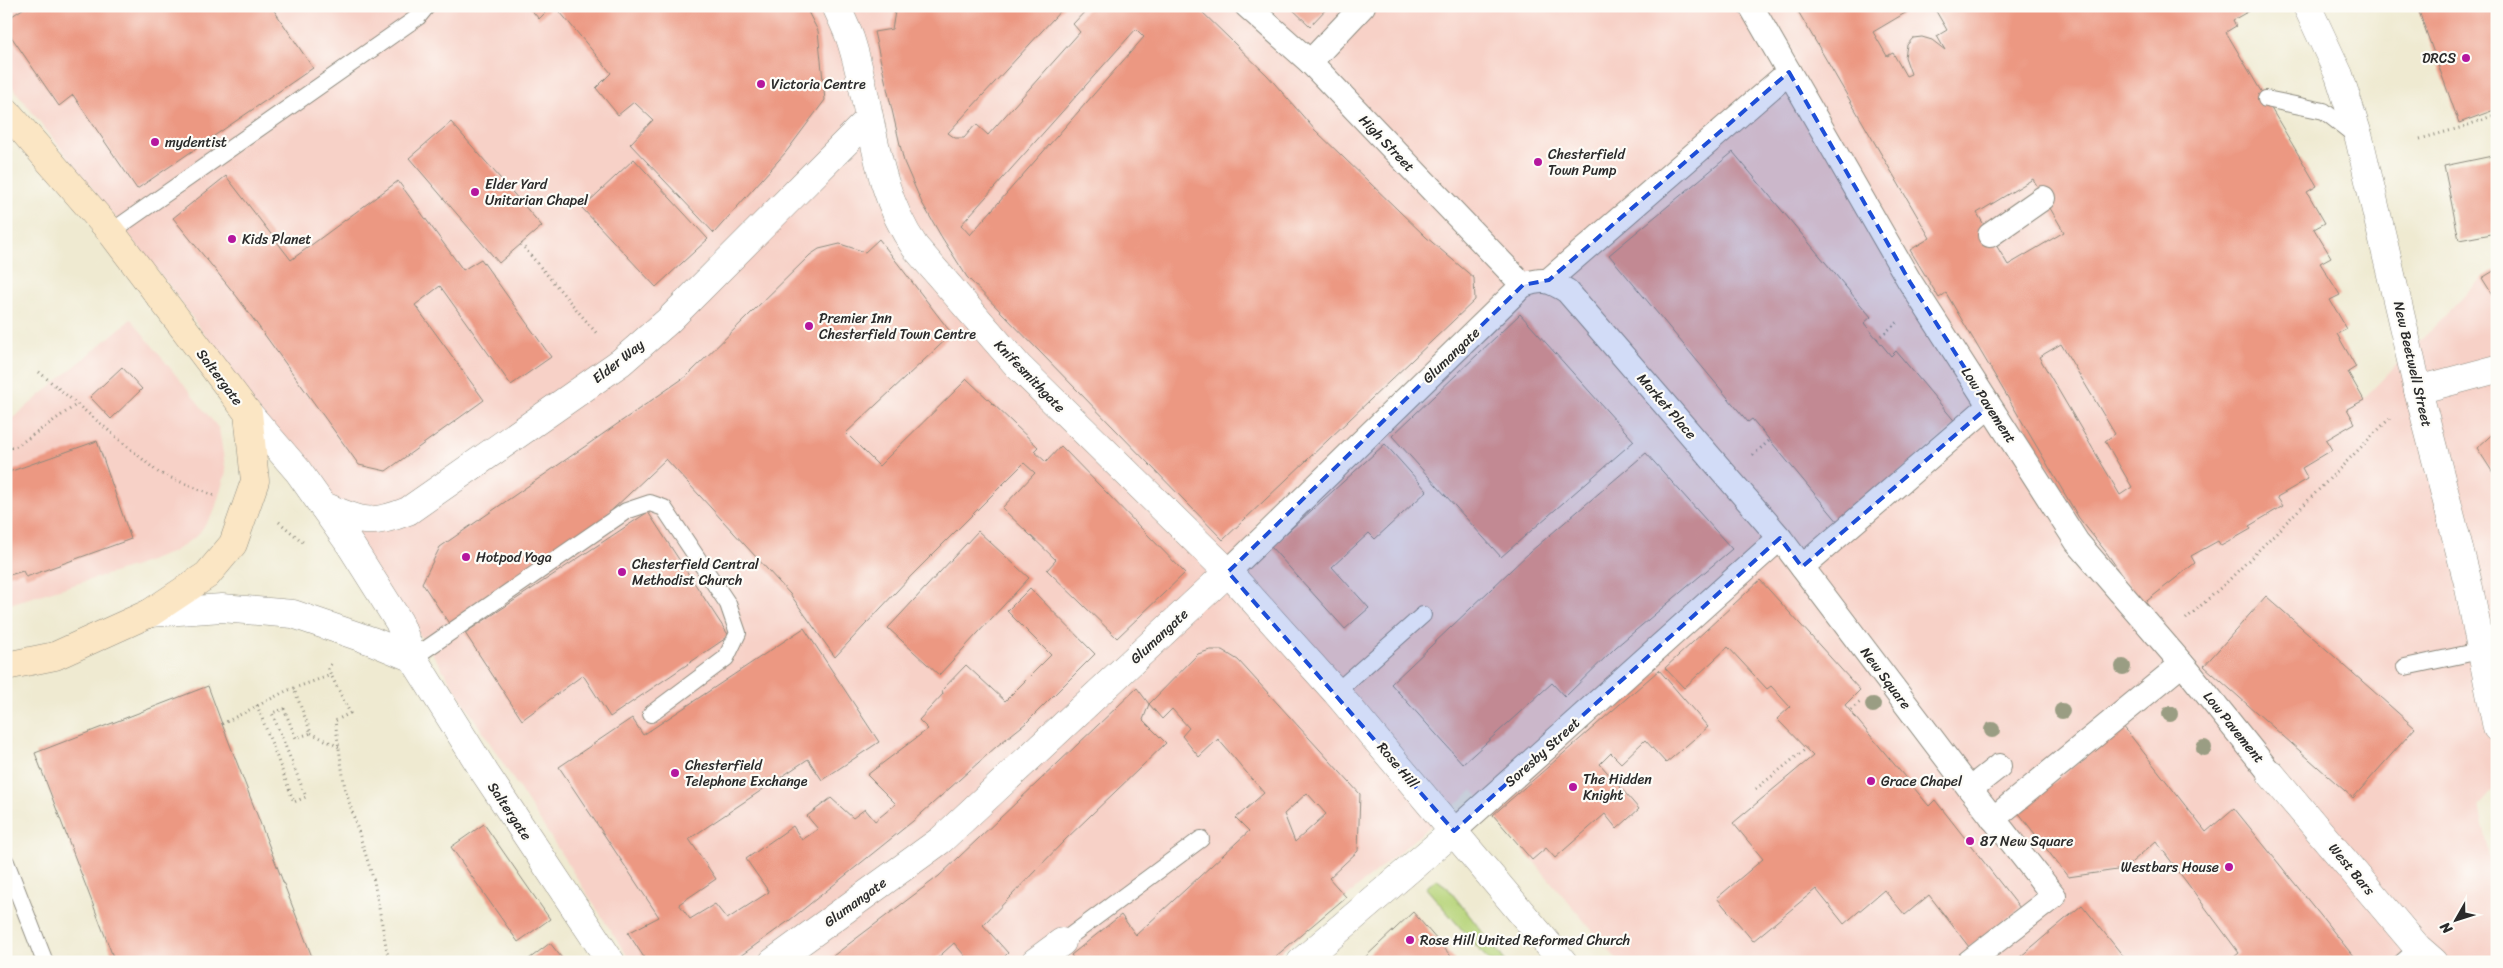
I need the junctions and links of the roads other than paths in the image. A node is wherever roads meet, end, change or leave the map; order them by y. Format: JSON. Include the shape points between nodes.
{"nodes":[{"id":1,"x":427,"y":6,"type":"edge"},
{"id":2,"x":836,"y":6,"type":"edge"},
{"id":3,"x":1247,"y":6,"type":"edge"},
{"id":4,"x":1363,"y":6,"type":"edge"},
{"id":5,"x":1751,"y":6,"type":"edge"},
{"id":6,"x":2307,"y":6,"type":"edge"},
{"id":7,"x":1310,"y":62,"type":"junction"},
{"id":8,"x":1789,"y":72,"type":"junction"},
{"id":9,"x":2266,"y":99,"type":"dead end"},
{"id":10,"x":6,"y":110,"type":"edge"},
{"id":11,"x":869,"y":119,"type":"junction"},
{"id":12,"x":2359,"y":138,"type":"junction"},
{"id":13,"x":2043,"y":198,"type":"dead end"},
{"id":14,"x":110,"y":232,"type":"junction"},
{"id":15,"x":1990,"y":235,"type":"dead end"},
{"id":16,"x":1549,"y":280,"type":"junction"},
{"id":17,"x":1523,"y":284,"type":"junction"},
{"id":18,"x":2497,"y":369,"type":"edge"},
{"id":19,"x":2418,"y":390,"type":"junction"},
{"id":20,"x":1989,"y":406,"type":"junction"},
{"id":21,"x":248,"y":413,"type":"junction"},
{"id":22,"x":322,"y":505,"type":"junction"},
{"id":23,"x":1780,"y":538,"type":"junction"},
{"id":24,"x":1802,"y":567,"type":"junction"},
{"id":25,"x":1228,"y":572,"type":"junction"},
{"id":26,"x":150,"y":613,"type":"junction"},
{"id":27,"x":1423,"y":615,"type":"dead end"},
{"id":28,"x":2480,"y":651,"type":"junction"},
{"id":29,"x":413,"y":658,"type":"junction"},
{"id":30,"x":2182,"y":664,"type":"junction"},
{"id":31,"x":6,"y":666,"type":"edge"},
{"id":32,"x":2405,"y":667,"type":"dead end"},
{"id":33,"x":1336,"y":692,"type":"junction"},
{"id":34,"x":652,"y":714,"type":"dead end"},
{"id":35,"x":2497,"y":728,"type":"edge"},
{"id":36,"x":1999,"y":766,"type":"dead end"},
{"id":37,"x":2271,"y":774,"type":"joint"},
{"id":38,"x":1970,"y":789,"type":"junction"},
{"id":39,"x":1996,"y":823,"type":"junction"},
{"id":40,"x":1454,"y":831,"type":"junction"},
{"id":41,"x":1201,"y":839,"type":"dead end"},
{"id":42,"x":6,"y":862,"type":"edge"},
{"id":43,"x":1062,"y":942,"type":"joint"},
{"id":44,"x":2418,"y":957,"type":"edge"},
{"id":45,"x":45,"y":962,"type":"edge"},
{"id":46,"x":611,"y":962,"type":"edge"},
{"id":47,"x":774,"y":962,"type":"edge"},
{"id":48,"x":1035,"y":962,"type":"edge"},
{"id":49,"x":1301,"y":962,"type":"edge"},
{"id":50,"x":1563,"y":962,"type":"edge"},
{"id":51,"x":1969,"y":962,"type":"edge"}],
"edges":[{"from":1,"to":14,"type":"lane","via":[[418,17]]},
{"from":2,"to":11,"type":"street","name":"Knifesmithgate","via":[[850,38]]},
{"from":3,"to":7,"type":"street","name":"High Street"},
{"from":4,"to":7,"type":"street"},
{"from":5,"to":8,"type":"street","name":"Low Pavement"},
{"from":6,"to":12,"type":"street","name":"New Beetwell Street","via":[[2339,75]]},
{"from":7,"to":17,"type":"street","name":"High Street"},
{"from":8,"to":16,"type":"street"},
{"from":8,"to":20,"type":"street","name":"Low Pavement","via":[[1917,277]]},
{"from":9,"to":12,"type":"lane","via":[[2324,110]]},
{"from":10,"to":14,"type":"main road","name":"Saltergate"},
{"from":11,"to":22,"type":"street","name":"Elder Way","via":[[668,321],[621,362],[408,511],[383,521],[356,519]]},
{"from":11,"to":25,"type":"street","name":"Knifesmithgate","via":[[882,177],[904,232],[915,247],[1018,366]]},
{"from":12,"to":19,"type":"street","name":"New Beetwell Street"},
{"from":13,"to":15,"type":"street"},
{"from":14,"to":21,"type":"main road","name":"Saltergate"},
{"from":16,"to":17,"type":"street"},
{"from":16,"to":23,"type":"street","name":"Market Place","via":[[1567,290]]},
{"from":17,"to":25,"type":"street","name":"Glumangate"},
{"from":18,"to":19,"type":"street"},
{"from":19,"to":28,"type":"street","name":"New Beetwell Street","via":[[2468,582]]},
{"from":20,"to":24,"type":"street"},
{"from":20,"to":30,"type":"street","name":"Low Pavement","via":[[2077,542]]},
{"from":21,"to":22,"type":"street","name":"Saltergate","via":[[298,471]]},
{"from":21,"to":26,"type":"main road","via":[[255,481],[233,544],[207,575]]},
{"from":22,"to":29,"type":"street","name":"Saltergate","via":[[398,622]]},
{"from":23,"to":24,"type":"street","name":"New Square"},
{"from":23,"to":40,"type":"street","name":"Soresby Street"},
{"from":24,"to":38,"type":"street","name":"New Square"},
{"from":25,"to":33,"type":"street","name":"Rose Hill"},
{"from":25,"to":47,"type":"street","name":"Glumangate","via":[[941,840]]},
{"from":26,"to":29,"type":"street","via":[[222,608],[293,614]]},
{"from":26,"to":31,"type":"main road","via":[[54,656]]},
{"from":27,"to":33,"type":"lane"},
{"from":28,"to":32,"type":"lane"},
{"from":28,"to":35,"type":"street","name":"New Beetwell Street"},
{"from":29,"to":34,"type":"lane","via":[[626,511],[650,503],[664,508],[728,604],[738,633],[726,658]]},
{"from":29,"to":46,"type":"street","name":"Saltergate"},
{"from":30,"to":37,"type":"street","name":"Low Pavement"},
{"from":30,"to":39,"type":"street"},
{"from":33,"to":40,"type":"street","name":"Rose Hill"},
{"from":36,"to":38,"type":"street"},
{"from":37,"to":44,"type":"street","name":"West Bars"},
{"from":38,"to":39,"type":"street","name":"New Square"},
{"from":39,"to":51,"type":"street","name":"New Square","via":[[2054,896]]},
{"from":40,"to":49,"type":"street","name":"Soresby Street"},
{"from":40,"to":50,"type":"street","name":"Rose Hill"},
{"from":41,"to":43,"type":"lane"},
{"from":42,"to":45,"type":"lane"},
{"from":43,"to":48,"type":"street"}]}
